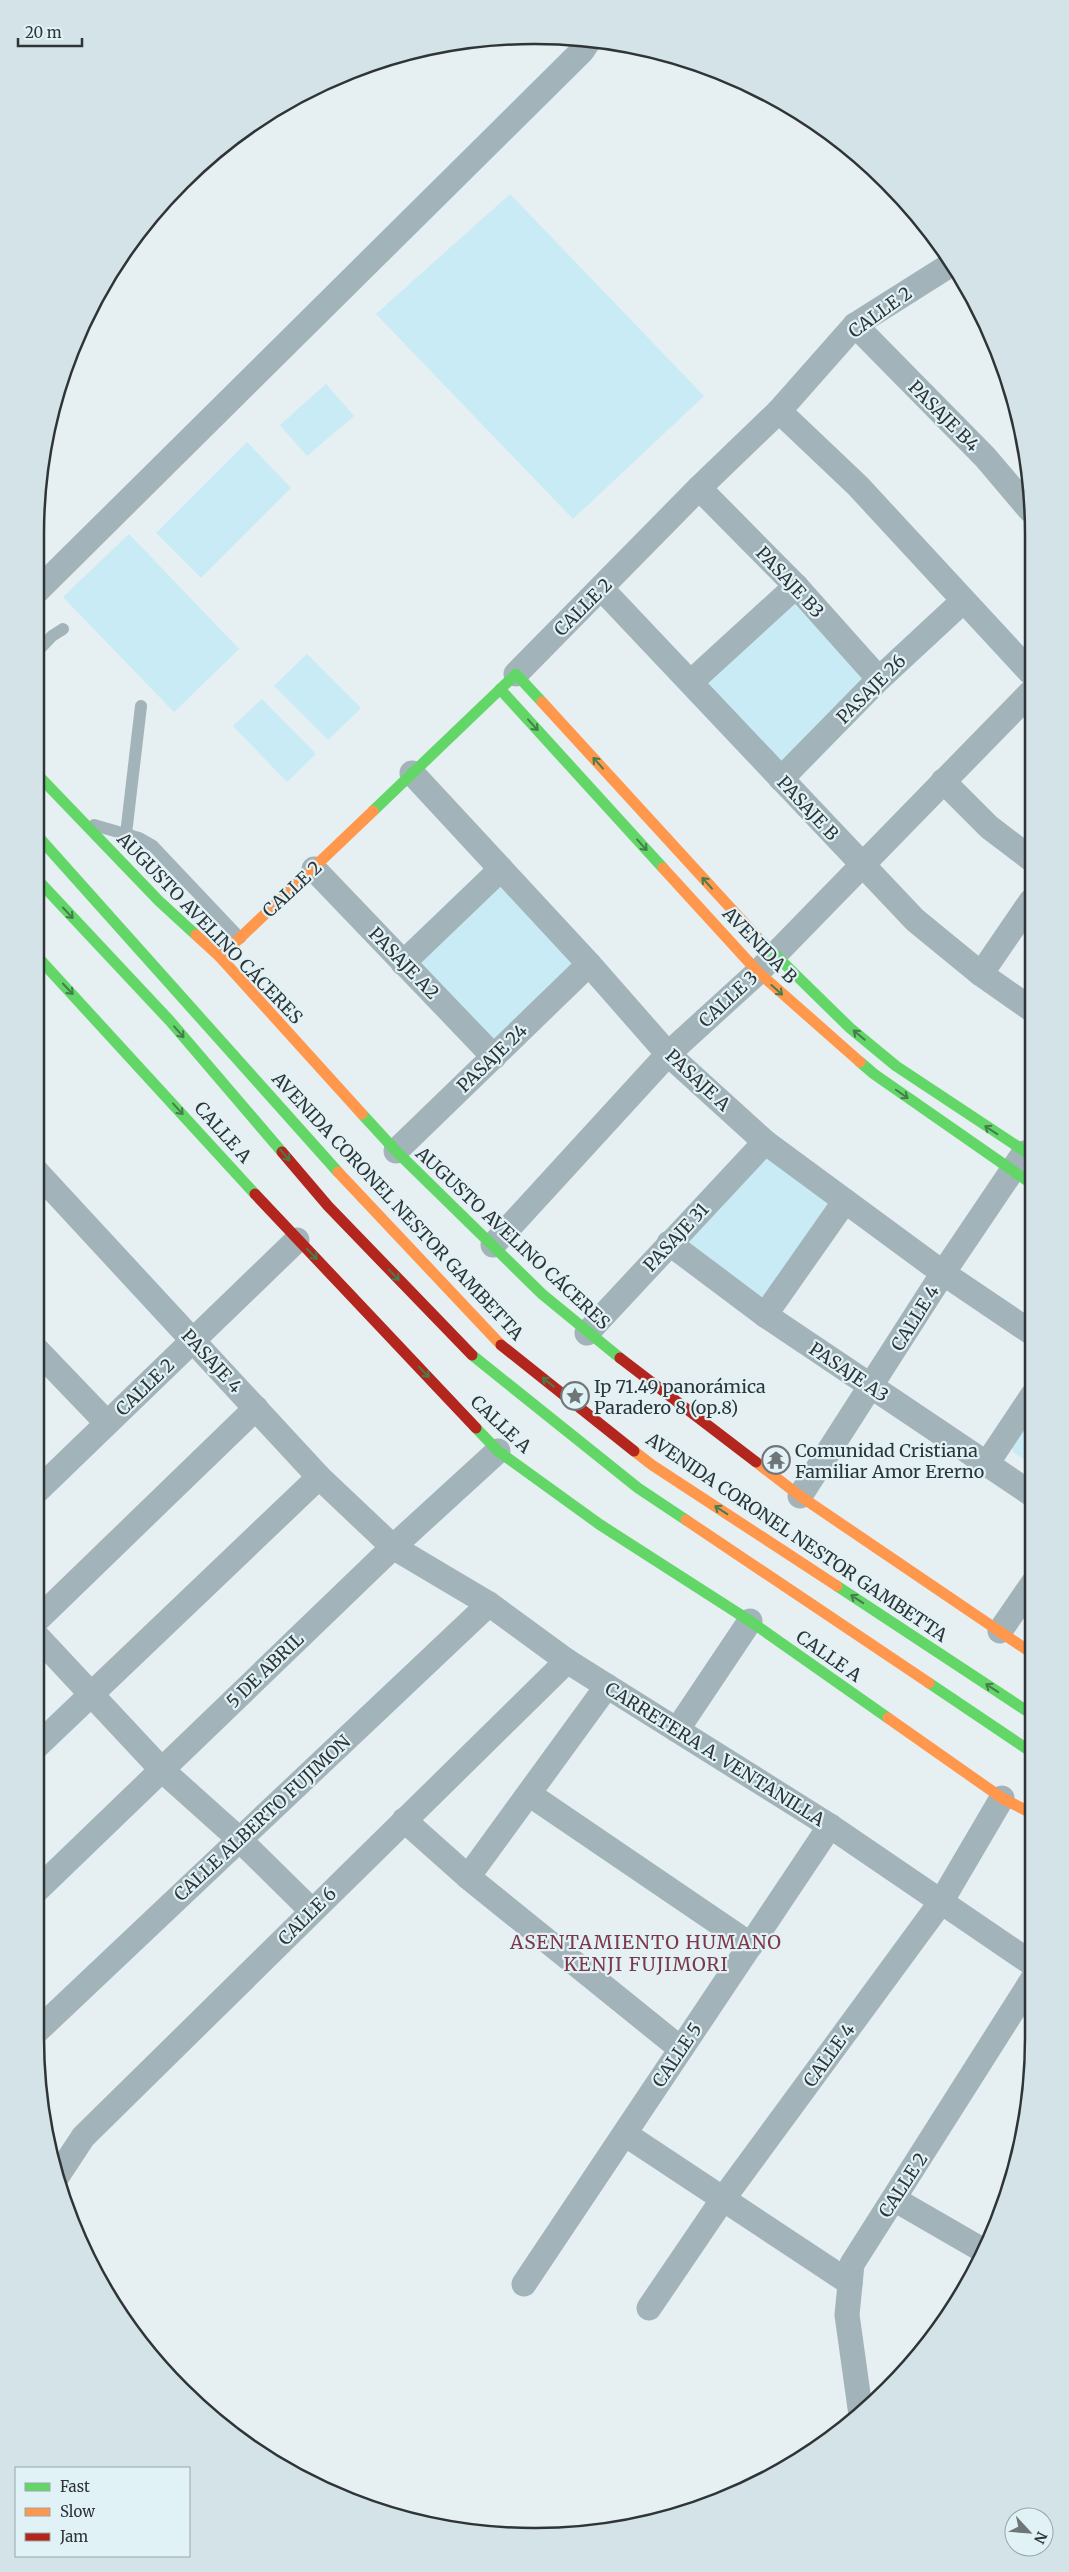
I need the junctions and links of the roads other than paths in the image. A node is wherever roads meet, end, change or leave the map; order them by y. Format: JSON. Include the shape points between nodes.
{"nodes":[{"id":1,"x":584,"y":47,"type":"edge"},
{"id":2,"x":946,"y":267,"type":"edge"},
{"id":3,"x":855,"y":325,"type":"junction"},
{"id":4,"x":778,"y":411,"type":"junction"},
{"id":5,"x":698,"y":488,"type":"junction"},
{"id":6,"x":1024,"y":503,"type":"edge"},
{"id":7,"x":44,"y":583,"type":"edge"},
{"id":8,"x":796,"y":586,"type":"junction"},
{"id":9,"x":601,"y":588,"type":"junction"},
{"id":10,"x":963,"y":601,"type":"junction"},
{"id":11,"x":63,"y":629,"type":"dead end"},
{"id":12,"x":44,"y":644,"type":"edge"},
{"id":13,"x":1025,"y":667,"type":"edge"},
{"id":14,"x":879,"y":679,"type":"junction"},
{"id":15,"x":508,"y":682,"type":"junction"},
{"id":16,"x":690,"y":682,"type":"junction"},
{"id":17,"x":1025,"y":698,"type":"edge"},
{"id":18,"x":141,"y":706,"type":"dead end"},
{"id":19,"x":412,"y":773,"type":"junction"},
{"id":20,"x":782,"y":779,"type":"junction"},
{"id":21,"x":44,"y":781,"type":"edge"},
{"id":22,"x":943,"y":781,"type":"junction"},
{"id":23,"x":84,"y":822,"type":"junction"},
{"id":24,"x":126,"y":834,"type":"junction"},
{"id":25,"x":44,"y":843,"type":"edge"},
{"id":26,"x":1025,"y":854,"type":"edge"},
{"id":27,"x":861,"y":866,"type":"junction"},
{"id":28,"x":314,"y":869,"type":"junction"},
{"id":29,"x":501,"y":869,"type":"junction"},
{"id":30,"x":44,"y":887,"type":"edge"},
{"id":31,"x":1025,"y":911,"type":"edge"},
{"id":32,"x":240,"y":938,"type":"junction"},
{"id":33,"x":220,"y":957,"type":"junction"},
{"id":34,"x":403,"y":963,"type":"junction"},
{"id":35,"x":44,"y":964,"type":"edge"},
{"id":36,"x":589,"y":964,"type":"junction"},
{"id":37,"x":766,"y":964,"type":"junction"},
{"id":38,"x":981,"y":974,"type":"junction"},
{"id":39,"x":1025,"y":1006,"type":"edge"},
{"id":40,"x":668,"y":1054,"type":"junction"},
{"id":41,"x":494,"y":1057,"type":"junction"},
{"id":42,"x":765,"y":1142,"type":"junction"},
{"id":43,"x":396,"y":1151,"type":"junction"},
{"id":44,"x":1025,"y":1160,"type":"edge"},
{"id":45,"x":1025,"y":1160,"type":"edge"},
{"id":46,"x":1025,"y":1162,"type":"edge"},
{"id":47,"x":44,"y":1180,"type":"edge"},
{"id":48,"x":845,"y":1201,"type":"junction"},
{"id":49,"x":297,"y":1240,"type":"junction"},
{"id":50,"x":670,"y":1243,"type":"junction"},
{"id":51,"x":493,"y":1245,"type":"junction"},
{"id":52,"x":943,"y":1273,"type":"junction"},
{"id":53,"x":765,"y":1315,"type":"junction"},
{"id":54,"x":1025,"y":1328,"type":"edge"},
{"id":55,"x":587,"y":1333,"type":"junction"},
{"id":56,"x":193,"y":1340,"type":"junction"},
{"id":57,"x":44,"y":1357,"type":"edge"},
{"id":58,"x":871,"y":1387,"type":"junction"},
{"id":59,"x":1025,"y":1406,"type":"edge"},
{"id":60,"x":256,"y":1408,"type":"junction"},
{"id":61,"x":107,"y":1423,"type":"junction"},
{"id":62,"x":498,"y":1451,"type":"junction"},
{"id":63,"x":986,"y":1465,"type":"junction"},
{"id":64,"x":319,"y":1477,"type":"junction"},
{"id":65,"x":44,"y":1484,"type":"edge"},
{"id":66,"x":1025,"y":1490,"type":"edge"},
{"id":67,"x":800,"y":1496,"type":"junction"},
{"id":68,"x":392,"y":1547,"type":"junction"},
{"id":69,"x":1025,"y":1594,"type":"edge"},
{"id":70,"x":489,"y":1604,"type":"junction"},
{"id":71,"x":44,"y":1613,"type":"edge"},
{"id":72,"x":750,"y":1621,"type":"junction"},
{"id":73,"x":1000,"y":1631,"type":"junction"},
{"id":74,"x":44,"y":1644,"type":"edge"},
{"id":75,"x":1025,"y":1648,"type":"edge"},
{"id":76,"x":567,"y":1661,"type":"junction"},
{"id":77,"x":607,"y":1686,"type":"junction"},
{"id":78,"x":90,"y":1693,"type":"junction"},
{"id":79,"x":1025,"y":1710,"type":"edge"},
{"id":80,"x":677,"y":1730,"type":"junction"},
{"id":81,"x":44,"y":1739,"type":"edge"},
{"id":82,"x":1025,"y":1748,"type":"edge"},
{"id":83,"x":162,"y":1770,"type":"junction"},
{"id":84,"x":529,"y":1794,"type":"junction"},
{"id":85,"x":1002,"y":1798,"type":"junction"},
{"id":86,"x":1025,"y":1810,"type":"edge"},
{"id":87,"x":404,"y":1820,"type":"junction"},
{"id":88,"x":830,"y":1826,"type":"junction"},
{"id":89,"x":240,"y":1839,"type":"junction"},
{"id":90,"x":468,"y":1877,"type":"junction"},
{"id":91,"x":44,"y":1883,"type":"edge"},
{"id":92,"x":941,"y":1902,"type":"junction"},
{"id":93,"x":312,"y":1911,"type":"junction"},
{"id":94,"x":751,"y":1945,"type":"junction"},
{"id":95,"x":1025,"y":1959,"type":"edge"},
{"id":96,"x":1025,"y":1991,"type":"edge"},
{"id":97,"x":44,"y":2024,"type":"edge"},
{"id":98,"x":681,"y":2049,"type":"junction"},
{"id":99,"x":625,"y":2134,"type":"junction"},
{"id":100,"x":62,"y":2170,"type":"edge"},
{"id":101,"x":723,"y":2199,"type":"junction"},
{"id":102,"x":894,"y":2199,"type":"junction"},
{"id":103,"x":978,"y":2248,"type":"edge"},
{"id":104,"x":850,"y":2283,"type":"junction"},
{"id":105,"x":524,"y":2284,"type":"dead end"},
{"id":106,"x":649,"y":2308,"type":"dead end"},
{"id":107,"x":860,"y":2405,"type":"edge"}],
"edges":[{"from":1,"to":7,"type":"street"},
{"from":2,"to":3,"type":"street","name":"CALLE 2"},
{"from":3,"to":4,"type":"street","name":"CALLE 2"},
{"from":3,"to":6,"type":"street","name":"PASAJE B4","via":[[985,457]]},
{"from":4,"to":5,"type":"street","name":"CALLE 2"},
{"from":4,"to":10,"type":"street","via":[[858,486]]},
{"from":5,"to":8,"type":"street","name":"PASAJE B3"},
{"from":5,"to":9,"type":"street","name":"CALLE 2"},
{"from":8,"to":14,"type":"street","name":"PASAJE B3"},
{"from":8,"to":16,"type":"street"},
{"from":9,"to":15,"type":"street","name":"CALLE 2"},
{"from":9,"to":16,"type":"street","name":"PASAJE B"},
{"from":10,"to":13,"type":"street"},
{"from":10,"to":14,"type":"street","name":"PASAJE 26"},
{"from":11,"to":12,"type":"lane"},
{"from":14,"to":20,"type":"street","name":"PASAJE 26"},
{"from":15,"to":19,"type":"main road","name":"CALLE 2"},
{"from":15,"to":37,"type":"main road","name":"AVENIDA B","one_way":true},
{"from":37,"to":15,"type":"main road","name":"AVENIDA B","one_way":true},
{"from":16,"to":20,"type":"street","name":"PASAJE B"},
{"from":17,"to":22,"type":"street","name":"CALLE 3"},
{"from":18,"to":24,"type":"lane"},
{"from":19,"to":28,"type":"main road","name":"CALLE 2"},
{"from":19,"to":29,"type":"street","name":"PASAJE A"},
{"from":20,"to":27,"type":"street","name":"PASAJE B"},
{"from":21,"to":23,"type":"main road","name":"AUGUSTO AVELINO CÁCERES"},
{"from":22,"to":26,"type":"street","via":[[989,827]]},
{"from":22,"to":27,"type":"street","name":"CALLE 3"},
{"from":23,"to":24,"type":"lane"},
{"from":23,"to":33,"type":"main road","name":"AUGUSTO AVELINO CÁCERES","via":[[159,901]]},
{"from":24,"to":32,"type":"lane","via":[[153,846]]},
{"from":79,"to":25,"type":"main road","name":"AVENIDA CORONEL NESTOR GAMBETTA","one_way":true,"via":[[652,1465],[499,1343],[350,1185]]},
{"from":27,"to":37,"type":"street","name":"CALLE 3"},
{"from":27,"to":38,"type":"street","name":"PASAJE B","via":[[915,920]]},
{"from":28,"to":32,"type":"main road","name":"CALLE 2"},
{"from":28,"to":34,"type":"street","name":"PASAJE A2"},
{"from":29,"to":34,"type":"street"},
{"from":29,"to":36,"type":"street","name":"PASAJE A"},
{"from":30,"to":82,"type":"main road","one_way":true,"via":[[170,1021],[328,1206],[481,1365],[638,1488]]},
{"from":31,"to":38,"type":"street"},
{"from":32,"to":33,"type":"main road","name":"CALLE 2"},
{"from":33,"to":43,"type":"main road","name":"AUGUSTO AVELINO CÁCERES"},
{"from":34,"to":41,"type":"street","name":"PASAJE A2"},
{"from":35,"to":49,"type":"main road","name":"CALLE A","one_way":true},
{"from":36,"to":40,"type":"street","name":"PASAJE A"},
{"from":36,"to":41,"type":"street","name":"PASAJE 24"},
{"from":37,"to":40,"type":"street","name":"CALLE 3"},
{"from":37,"to":44,"type":"main road","name":"AVENIDA B","one_way":true,"via":[[874,1074]]},
{"from":45,"to":37,"type":"main road","name":"AVENIDA B","one_way":true,"via":[[896,1066]]},
{"from":38,"to":39,"type":"street","name":"PASAJE B"},
{"from":40,"to":42,"type":"street","name":"PASAJE A"},
{"from":40,"to":51,"type":"street","name":"CALLE 3"},
{"from":41,"to":43,"type":"street","name":"PASAJE 24"},
{"from":42,"to":48,"type":"street","name":"PASAJE A"},
{"from":42,"to":50,"type":"street","name":"PASAJE 31"},
{"from":43,"to":51,"type":"main road","name":"AUGUSTO AVELINO CÁCERES"},
{"from":46,"to":52,"type":"street","name":"CALLE 4"},
{"from":47,"to":56,"type":"street","name":"PASAJE 4"},
{"from":48,"to":52,"type":"street","name":"PASAJE A"},
{"from":48,"to":53,"type":"street"},
{"from":49,"to":56,"type":"street","name":"CALLE 2"},
{"from":49,"to":62,"type":"main road","name":"CALLE A","one_way":true},
{"from":50,"to":53,"type":"street","name":"PASAJE A3"},
{"from":50,"to":55,"type":"street","name":"PASAJE 31"},
{"from":51,"to":55,"type":"main road","name":"AUGUSTO AVELINO CÁCERES"},
{"from":52,"to":54,"type":"street","name":"PASAJE A"},
{"from":52,"to":58,"type":"street","name":"CALLE 4"},
{"from":53,"to":58,"type":"street","name":"PASAJE A3"},
{"from":55,"to":67,"type":"main road","name":"AUGUSTO AVELINO CÁCERES"},
{"from":56,"to":60,"type":"street","name":"PASAJE 4"},
{"from":56,"to":61,"type":"street","name":"CALLE 2"},
{"from":57,"to":61,"type":"street"},
{"from":58,"to":63,"type":"street","name":"PASAJE A3"},
{"from":58,"to":67,"type":"street","name":"CALLE 4"},
{"from":59,"to":63,"type":"street"},
{"from":60,"to":64,"type":"street","name":"PASAJE 4"},
{"from":60,"to":71,"type":"street"},
{"from":61,"to":65,"type":"street","name":"CALLE 2"},
{"from":62,"to":68,"type":"street","name":"5 DE ABRIL"},
{"from":62,"to":72,"type":"main road","name":"CALLE A","via":[[599,1524]]},
{"from":63,"to":66,"type":"street","name":"PASAJE A3"},
{"from":64,"to":68,"type":"street","name":"PASAJE 4"},
{"from":64,"to":78,"type":"street"},
{"from":67,"to":73,"type":"main road","name":"AUGUSTO AVELINO CÁCERES"},
{"from":68,"to":70,"type":"street","name":"CARRETERA A. VENTANILLA"},
{"from":68,"to":83,"type":"street","name":"5 DE ABRIL"},
{"from":69,"to":73,"type":"street"},
{"from":70,"to":76,"type":"street","name":"CARRETERA A. VENTANILLA"},
{"from":70,"to":89,"type":"street","name":"CALLE ALBERTO FUJIMON"},
{"from":72,"to":80,"type":"street"},
{"from":72,"to":85,"type":"main road","name":"CALLE A"},
{"from":73,"to":75,"type":"main road","name":"AUGUSTO AVELINO CÁCERES"},
{"from":74,"to":78,"type":"street"},
{"from":76,"to":77,"type":"street","name":"CARRETERA A. VENTANILLA"},
{"from":76,"to":87,"type":"street","name":"CALLE 6"},
{"from":77,"to":80,"type":"street","name":"CARRETERA A. VENTANILLA"},
{"from":77,"to":84,"type":"street"},
{"from":78,"to":81,"type":"street"},
{"from":78,"to":83,"type":"street"},
{"from":80,"to":88,"type":"street","name":"CARRETERA A. VENTANILLA"},
{"from":83,"to":89,"type":"street"},
{"from":83,"to":91,"type":"street","name":"5 DE ABRIL"},
{"from":84,"to":90,"type":"street"},
{"from":84,"to":94,"type":"street"},
{"from":85,"to":86,"type":"main road","name":"CALLE A"},
{"from":85,"to":92,"type":"street","name":"CALLE 4"},
{"from":87,"to":90,"type":"street"},
{"from":87,"to":93,"type":"street","name":"CALLE 6"},
{"from":88,"to":92,"type":"street","name":"CARRETERA A. VENTANILLA"},
{"from":88,"to":94,"type":"street","name":"CALLE 5"},
{"from":89,"to":93,"type":"street"},
{"from":89,"to":97,"type":"street","name":"CALLE ALBERTO FUJIMON"},
{"from":90,"to":98,"type":"street"},
{"from":92,"to":95,"type":"street","name":"CARRETERA A. VENTANILLA"},
{"from":92,"to":101,"type":"street","name":"CALLE 4"},
{"from":93,"to":100,"type":"street","name":"CALLE 6","via":[[83,2138]]},
{"from":94,"to":98,"type":"street","name":"CALLE 5"},
{"from":96,"to":102,"type":"street","name":"CALLE 2"},
{"from":98,"to":99,"type":"street","name":"CALLE 5"},
{"from":99,"to":101,"type":"street"},
{"from":99,"to":105,"type":"street","name":"CALLE 5"},
{"from":101,"to":104,"type":"street"},
{"from":101,"to":106,"type":"street","name":"CALLE 4"},
{"from":102,"to":103,"type":"street"},
{"from":102,"to":104,"type":"street","name":"CALLE 2","via":[[852,2264]]},
{"from":104,"to":107,"type":"street","name":"CALLE 2","via":[[847,2315]]}]}
